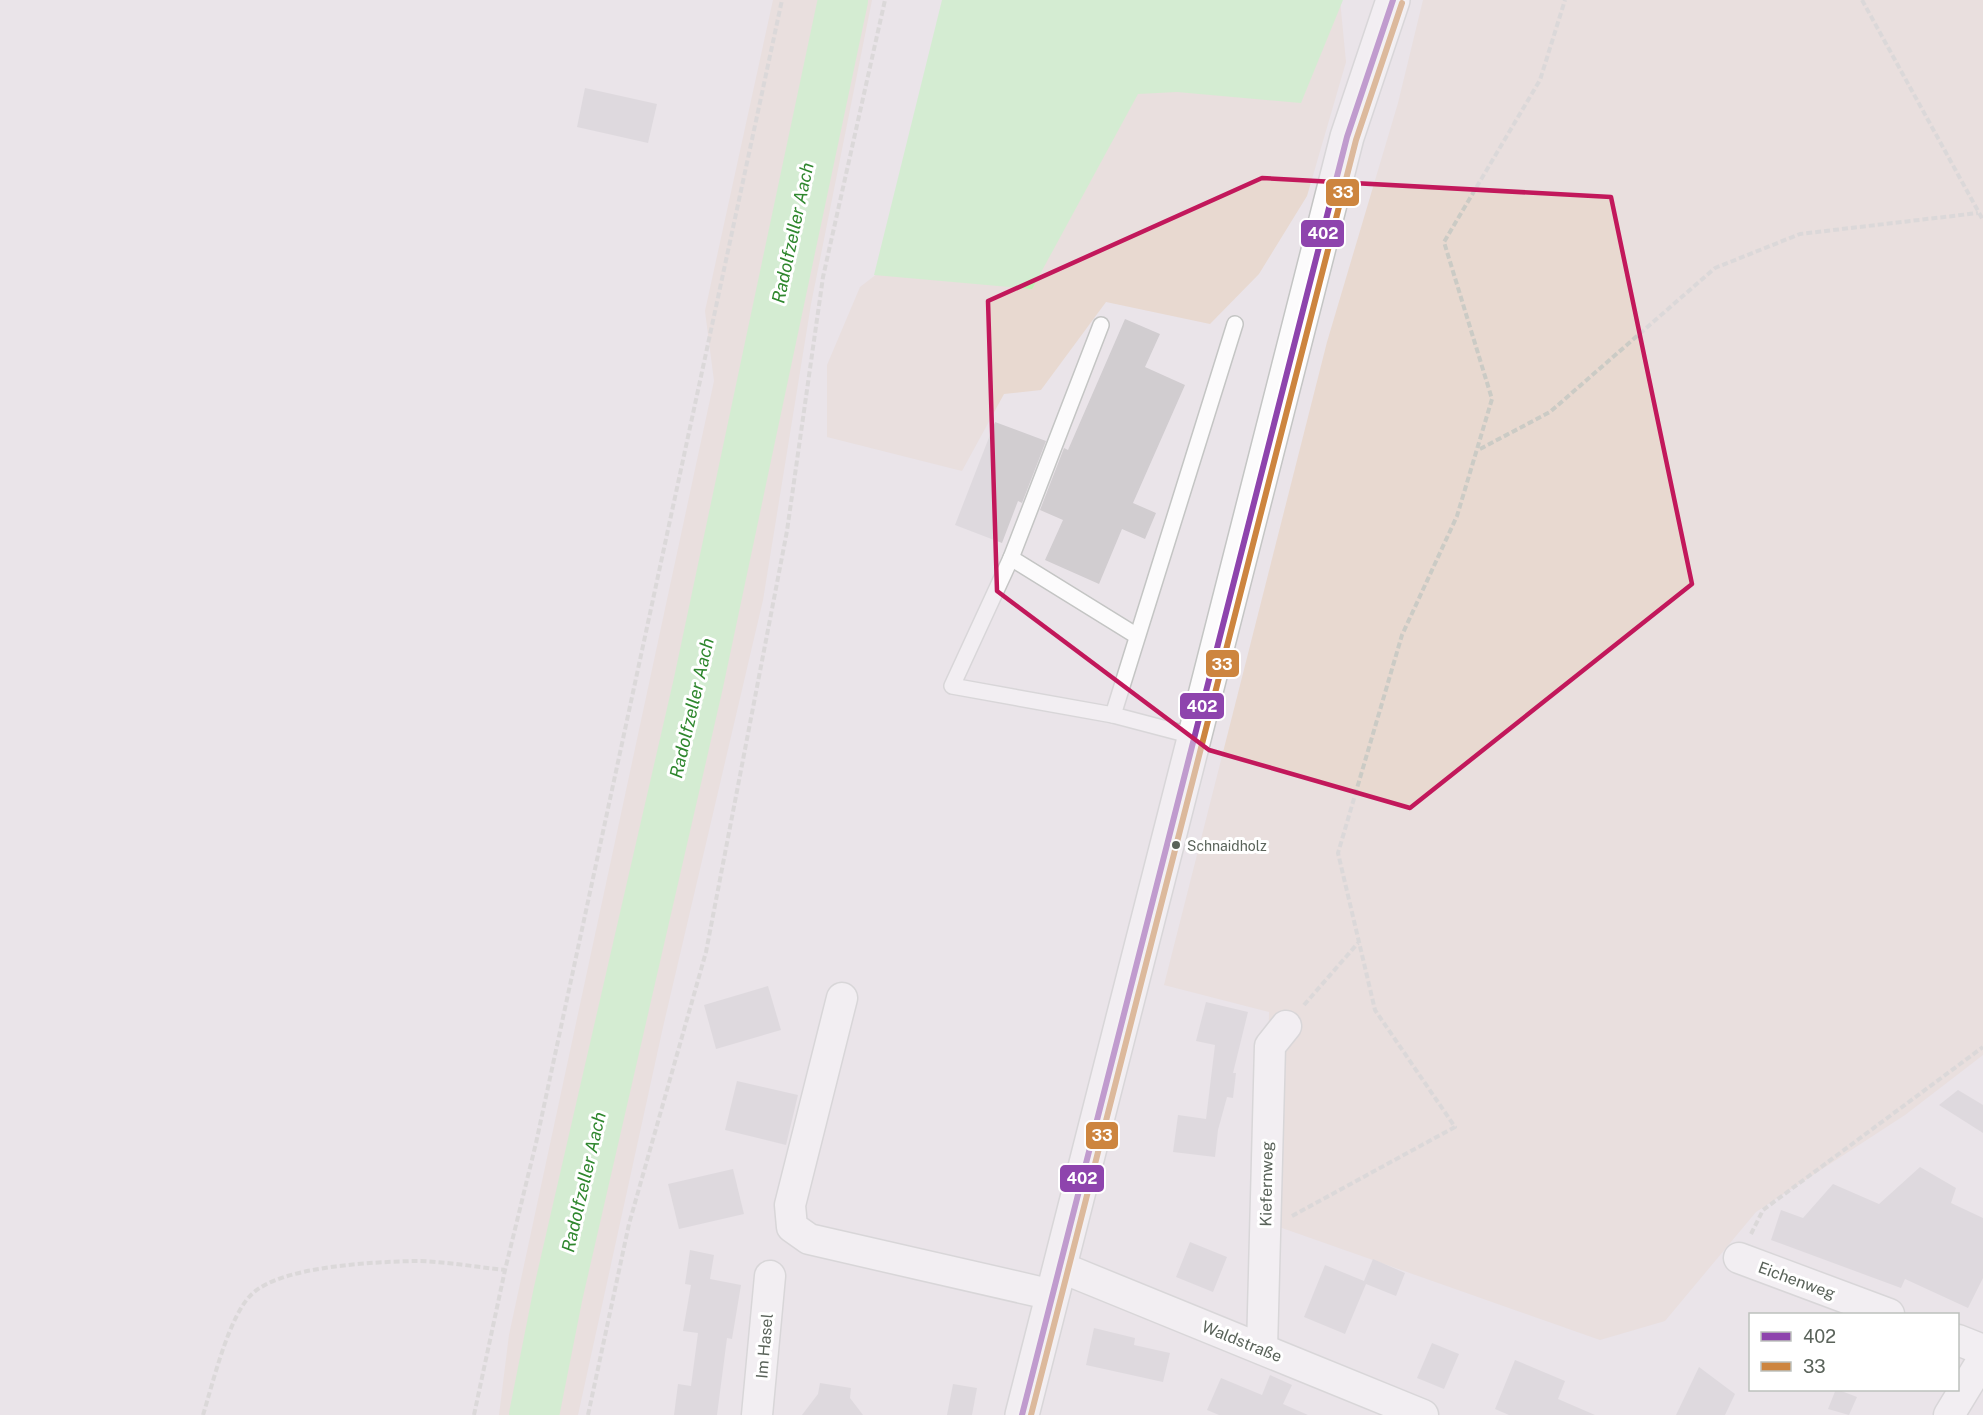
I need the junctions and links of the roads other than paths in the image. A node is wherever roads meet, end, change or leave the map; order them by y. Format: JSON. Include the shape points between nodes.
{"nodes":[{"id":1,"x":1393,"y":0,"type":"edge"},
{"id":2,"x":1235,"y":324,"type":"dead end"},
{"id":3,"x":1101,"y":325,"type":"dead end"},
{"id":4,"x":1011,"y":558,"type":"junction"},
{"id":5,"x":1137,"y":636,"type":"junction"},
{"id":6,"x":1113,"y":715,"type":"junction"},
{"id":7,"x":1193,"y":736,"type":"junction"},
{"id":8,"x":842,"y":998,"type":"dead end"},
{"id":9,"x":1286,"y":1026,"type":"road end"},
{"id":10,"x":1739,"y":1258,"type":"road end"},
{"id":11,"x":770,"y":1276,"type":"dead end"},
{"id":12,"x":1056,"y":1281,"type":"junction"},
{"id":13,"x":1886,"y":1313,"type":"edge"},
{"id":14,"x":1959,"y":1340,"type":"edge"},
{"id":15,"x":1262,"y":1349,"type":"junction"},
{"id":16,"x":1983,"y":1350,"type":"edge"},
{"id":17,"x":1983,"y":1359,"type":"edge"},
{"id":18,"x":757,"y":1415,"type":"edge"},
{"id":19,"x":1022,"y":1415,"type":"edge"},
{"id":20,"x":1423,"y":1415,"type":"edge"},
{"id":21,"x":1949,"y":1415,"type":"edge"}],
"edges":[{"from":1,"to":7,"type":"main road","via":[[1347,137]]},
{"from":2,"to":5,"type":"lane"},
{"from":3,"to":4,"type":"lane"},
{"from":4,"to":5,"type":"lane"},
{"from":4,"to":6,"type":"lane","via":[[952,686]]},
{"from":5,"to":6,"type":"lane"},
{"from":6,"to":7,"type":"lane"},
{"from":7,"to":12,"type":"main road"},
{"from":8,"to":12,"type":"street","name":"Waldstraße","via":[[790,1205],[792,1227],[809,1239]]},
{"from":9,"to":15,"type":"street","name":"Kiefernweg","via":[[1270,1046]]},
{"from":10,"to":13,"type":"street","name":"Eichenweg"},
{"from":11,"to":18,"type":"street","name":"Im Hasel"},
{"from":12,"to":15,"type":"street","name":"Waldstraße"},
{"from":12,"to":19,"type":"main road"},
{"from":14,"to":16,"type":"street"},
{"from":15,"to":20,"type":"street","name":"Waldstraße"},
{"from":17,"to":21,"type":"street"}]}
